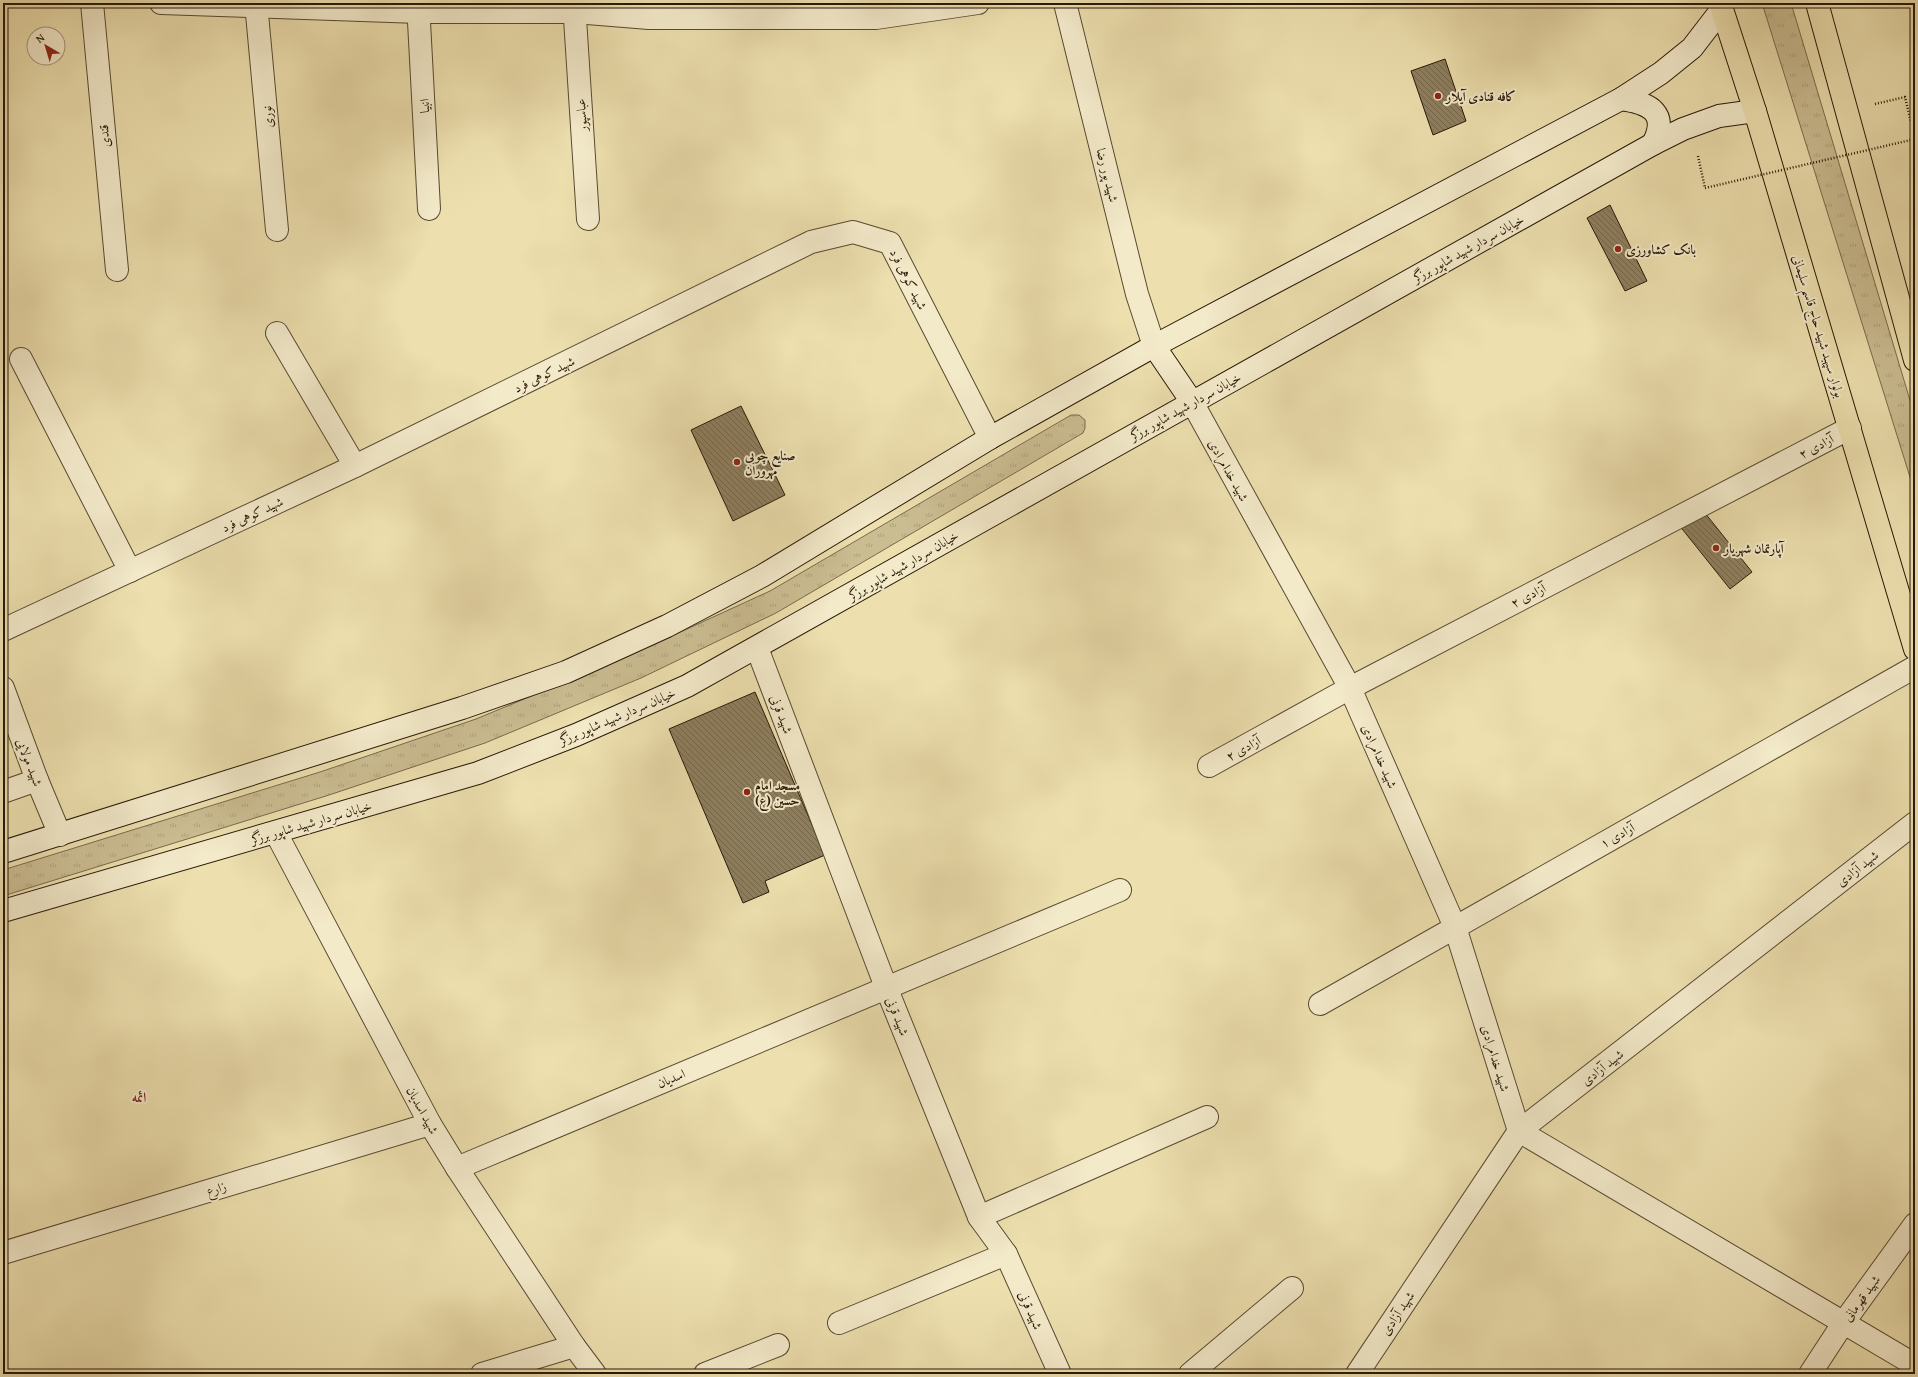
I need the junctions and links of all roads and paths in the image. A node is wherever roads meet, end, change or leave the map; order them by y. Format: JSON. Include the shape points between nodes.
{"nodes":[{"id":1,"x":92,"y":3,"type":"edge"},
{"id":2,"x":161,"y":3,"type":"edge"},
{"id":3,"x":978,"y":3,"type":"edge"},
{"id":4,"x":1065,"y":3,"type":"edge"},
{"id":5,"x":1817,"y":3,"type":"edge"},
{"id":6,"x":256,"y":4,"type":"edge"},
{"id":7,"x":1721,"y":6,"type":"edge"},
{"id":8,"x":574,"y":7,"type":"edge"},
{"id":9,"x":418,"y":8,"type":"edge"},
{"id":10,"x":721,"y":10,"type":"edge"},
{"id":11,"x":876,"y":10,"type":"edge"},
{"id":12,"x":1905,"y":97,"type":"dead end"},
{"id":13,"x":1621,"y":99,"type":"junction"},
{"id":14,"x":1755,"y":112,"type":"junction"},
{"id":15,"x":1915,"y":139,"type":"edge"},
{"id":16,"x":1654,"y":144,"type":"junction"},
{"id":17,"x":1696,"y":150,"type":"dead end"},
{"id":18,"x":429,"y":209,"type":"dead end"},
{"id":19,"x":588,"y":219,"type":"dead end"},
{"id":20,"x":277,"y":230,"type":"dead end"},
{"id":21,"x":117,"y":270,"type":"dead end"},
{"id":22,"x":277,"y":333,"type":"dead end"},
{"id":23,"x":1154,"y":346,"type":"junction"},
{"id":24,"x":1913,"y":350,"type":"edge"},
{"id":25,"x":21,"y":359,"type":"dead end"},
{"id":26,"x":1192,"y":402,"type":"junction"},
{"id":27,"x":1850,"y":428,"type":"junction"},
{"id":28,"x":990,"y":438,"type":"junction"},
{"id":29,"x":355,"y":466,"type":"junction"},
{"id":30,"x":130,"y":571,"type":"junction"},
{"id":31,"x":3,"y":630,"type":"edge"},
{"id":32,"x":757,"y":648,"type":"junction"},
{"id":33,"x":1915,"y":649,"type":"edge"},
{"id":34,"x":1915,"y":667,"type":"edge"},
{"id":35,"x":3,"y":688,"type":"edge"},
{"id":36,"x":1350,"y":688,"type":"junction"},
{"id":37,"x":1209,"y":766,"type":"dead end"},
{"id":38,"x":37,"y":780,"type":"junction"},
{"id":39,"x":3,"y":792,"type":"edge"},
{"id":40,"x":1915,"y":823,"type":"edge"},
{"id":41,"x":276,"y":832,"type":"junction"},
{"id":42,"x":60,"y":834,"type":"junction"},
{"id":43,"x":3,"y":852,"type":"edge"},
{"id":44,"x":1120,"y":890,"type":"dead end"},
{"id":45,"x":3,"y":911,"type":"edge"},
{"id":46,"x":1455,"y":927,"type":"junction"},
{"id":47,"x":886,"y":987,"type":"junction"},
{"id":48,"x":1320,"y":1004,"type":"dead end"},
{"id":49,"x":1207,"y":1117,"type":"dead end"},
{"id":50,"x":430,"y":1124,"type":"junction"},
{"id":51,"x":1519,"y":1131,"type":"junction"},
{"id":52,"x":457,"y":1168,"type":"junction"},
{"id":53,"x":979,"y":1217,"type":"junction"},
{"id":54,"x":1915,"y":1224,"type":"edge"},
{"id":55,"x":3,"y":1253,"type":"edge"},
{"id":56,"x":1006,"y":1254,"type":"junction"},
{"id":57,"x":1292,"y":1288,"type":"dead end"},
{"id":58,"x":1844,"y":1322,"type":"junction"},
{"id":59,"x":839,"y":1323,"type":"dead end"},
{"id":60,"x":778,"y":1345,"type":"dead end"},
{"id":61,"x":574,"y":1346,"type":"junction"},
{"id":62,"x":1915,"y":1365,"type":"edge"},
{"id":63,"x":482,"y":1374,"type":"edge"},
{"id":64,"x":595,"y":1374,"type":"edge"},
{"id":65,"x":705,"y":1374,"type":"edge"},
{"id":66,"x":1060,"y":1374,"type":"edge"},
{"id":67,"x":1190,"y":1374,"type":"edge"},
{"id":68,"x":1356,"y":1374,"type":"edge"},
{"id":69,"x":1810,"y":1374,"type":"edge"}],
"edges":[{"from":1,"to":21,"type":"street","name":"قندی"},
{"from":2,"to":6,"type":"street"},
{"from":3,"to":11,"type":"street"},
{"from":4,"to":23,"type":"street","name":"شهید پور رضا","via":[[1137,294]]},
{"from":5,"to":24,"type":"main road"},
{"from":6,"to":9,"type":"street"},
{"from":6,"to":20,"type":"street","name":"نوری"},
{"from":7,"to":13,"type":"street","via":[[1692,48],[1661,73]]},
{"from":7,"to":14,"type":"main road","name":"بولوار سپهبد شهید حاج قاسم سلیمانی"},
{"from":8,"to":9,"type":"street"},
{"from":8,"to":10,"type":"street","via":[[650,18]]},
{"from":8,"to":19,"type":"street","name":"عباسپور"},
{"from":9,"to":18,"type":"street","name":"انبیا"},
{"from":10,"to":11,"type":"street"},
{"from":12,"to":15,"type":"path"},
{"from":13,"to":16,"type":"street","via":[[1638,101],[1651,107],[1659,118],[1660,132]]},
{"from":13,"to":23,"type":"street"},
{"from":14,"to":16,"type":"street","name":"خیابان سردار شهید شاپور برزگر","via":[[1719,116]]},
{"from":14,"to":27,"type":"main road","name":"بولوار سپهبد شهید حاج قاسم سلیمانی"},
{"from":15,"to":17,"type":"path","bridge":true,"via":[[1705,188]]},
{"from":16,"to":26,"type":"street","name":"خیابان سردار شهید شاپور برزگر"},
{"from":22,"to":29,"type":"street"},
{"from":23,"to":26,"type":"street","name":"شهید پور رضا"},
{"from":23,"to":28,"type":"street"},
{"from":25,"to":30,"type":"street"},
{"from":26,"to":32,"type":"street","name":"خیابان سردار شهید شاپور برزگر"},
{"from":26,"to":36,"type":"street","name":"شهید خدامرادی"},
{"from":27,"to":33,"type":"main road","name":"بولوار سپهبد شهید حاج قاسم سلیمانی"},
{"from":27,"to":36,"type":"street","name":"آزادی ۲"},
{"from":28,"to":29,"type":"street","name":"شهید کوهی فرد","via":[[890,243],[853,232],[811,242]]},
{"from":28,"to":42,"type":"street","via":[[762,576],[667,626],[566,672],[454,711]]},
{"from":29,"to":30,"type":"street","name":"شهید کوهی فرد"},
{"from":30,"to":31,"type":"street","name":"شهید کوهی فرد"},
{"from":32,"to":41,"type":"street","name":"خیابان سردار شهید شاپور برزگر","via":[[687,686],[576,735],[492,768]]},
{"from":32,"to":47,"type":"street","name":"شهید قرنی"},
{"from":34,"to":46,"type":"street","name":"آزادی ۱"},
{"from":35,"to":38,"type":"street","name":"شهید مولایی"},
{"from":36,"to":37,"type":"street","name":"آزادی ۲"},
{"from":36,"to":46,"type":"street","name":"شهید خدامرادی"},
{"from":38,"to":39,"type":"street"},
{"from":38,"to":42,"type":"street","name":"شهید مولایی"},
{"from":40,"to":51,"type":"street","name":"شهید آزادی"},
{"from":41,"to":45,"type":"street","name":"خیابان سردار شهید شاپور برزگر"},
{"from":41,"to":50,"type":"street","name":"شهید اسدیان"},
{"from":42,"to":43,"type":"street"},
{"from":44,"to":47,"type":"street","name":"اسدیان"},
{"from":46,"to":48,"type":"street","name":"آزادی ۱"},
{"from":46,"to":51,"type":"street","name":"شهید خدامرادی"},
{"from":47,"to":52,"type":"street","name":"اسدیان"},
{"from":47,"to":53,"type":"street","name":"شهید قرنی"},
{"from":49,"to":53,"type":"street"},
{"from":50,"to":52,"type":"street","name":"شهید اسدیان"},
{"from":50,"to":55,"type":"street","name":"زارع"},
{"from":51,"to":58,"type":"street"},
{"from":51,"to":68,"type":"street","name":"شهید آزادی"},
{"from":52,"to":61,"type":"street","name":"شهید اسدیان"},
{"from":53,"to":56,"type":"street","name":"شهید قرنی"},
{"from":54,"to":58,"type":"street","name":"شهید قهرمانی"},
{"from":56,"to":59,"type":"street"},
{"from":56,"to":66,"type":"street","name":"شهید قرنی"},
{"from":57,"to":67,"type":"street"},
{"from":58,"to":62,"type":"street"},
{"from":58,"to":69,"type":"street","name":"شهید قهرمانی"},
{"from":60,"to":65,"type":"street"},
{"from":61,"to":63,"type":"street"},
{"from":61,"to":64,"type":"street","name":"شهید اسدیان"}]}
